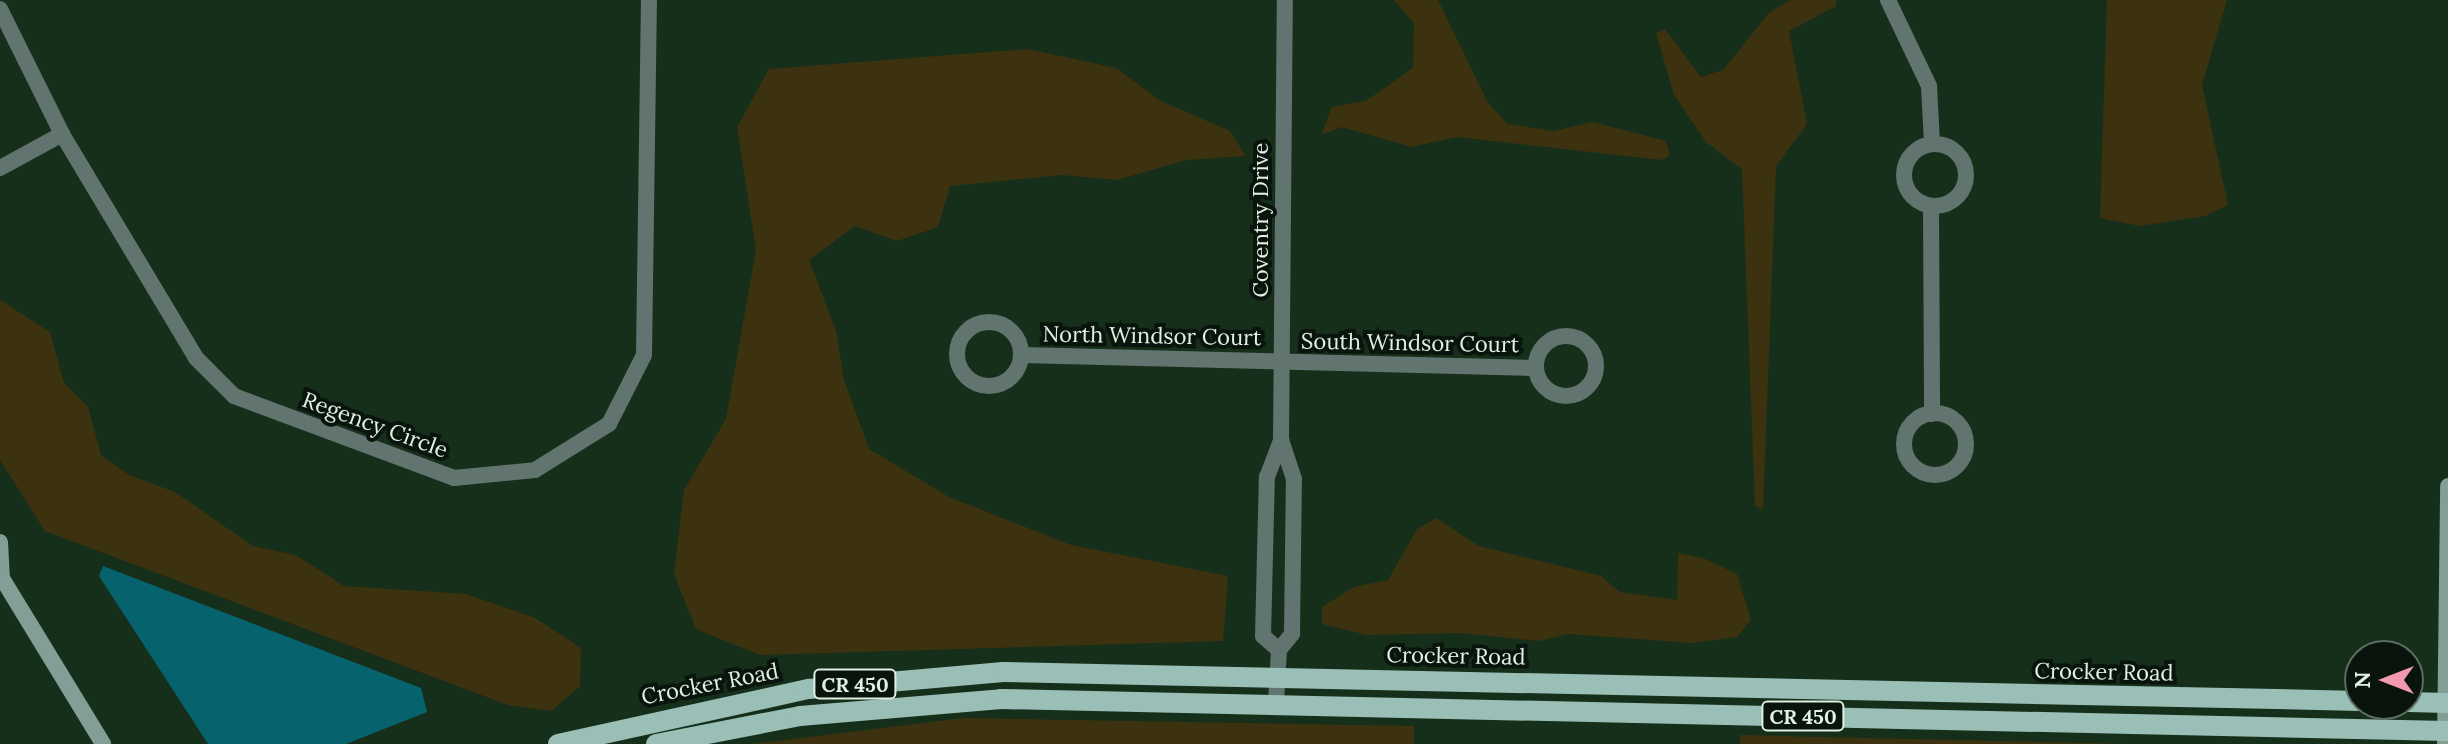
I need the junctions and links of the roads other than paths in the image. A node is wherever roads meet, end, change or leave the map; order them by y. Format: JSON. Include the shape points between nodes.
{"nodes":[{"id":1,"x":649,"y":0,"type":"edge"},
{"id":2,"x":1285,"y":0,"type":"edge"},
{"id":3,"x":1888,"y":0,"type":"edge"},
{"id":4,"x":0,"y":9,"type":"edge"},
{"id":5,"x":62,"y":134,"type":"junction"},
{"id":6,"x":1932,"y":144,"type":"junction"},
{"id":7,"x":0,"y":168,"type":"edge"},
{"id":8,"x":1931,"y":206,"type":"junction"},
{"id":9,"x":1021,"y":355,"type":"dead end"},
{"id":10,"x":1282,"y":362,"type":"junction"},
{"id":11,"x":1536,"y":368,"type":"dead end"},
{"id":12,"x":1932,"y":414,"type":"dead end"},
{"id":13,"x":1281,"y":440,"type":"junction"},
{"id":14,"x":2448,"y":486,"type":"edge"},
{"id":15,"x":0,"y":542,"type":"edge"},
{"id":16,"x":1,"y":576,"type":"edge"},
{"id":17,"x":1279,"y":650,"type":"junction"},
{"id":18,"x":1278,"y":676,"type":"junction"},
{"id":19,"x":2344,"y":701,"type":"edge"},
{"id":20,"x":1276,"y":702,"type":"junction"},
{"id":21,"x":2424,"y":702,"type":"edge"},
{"id":22,"x":2447,"y":703,"type":"edge"},
{"id":23,"x":2446,"y":736,"type":"edge"},
{"id":24,"x":103,"y":744,"type":"edge"},
{"id":25,"x":558,"y":744,"type":"edge"},
{"id":26,"x":656,"y":744,"type":"edge"}],
"edges":[{"from":1,"to":5,"type":"street","name":"Regency Circle","via":[[644,355],[609,424],[535,470],[454,478],[234,396],[196,358]]},
{"from":2,"to":10,"type":"street","name":"Coventry Drive"},
{"from":3,"to":6,"type":"street","via":[[1929,86]]},
{"from":4,"to":5,"type":"street","name":"Regency Circle"},
{"from":5,"to":7,"type":"street"},
{"from":6,"to":8,"type":"street","via":[[1914,152],[1904,171],[1908,190]]},
{"from":6,"to":8,"type":"street","via":[[1952,149],[1965,176],[1958,195]]},
{"from":8,"to":12,"type":"street"},
{"from":9,"to":10,"type":"street","name":"North Windsor Court"},
{"from":10,"to":11,"type":"street","name":"South Windsor Court"},
{"from":10,"to":13,"type":"street","name":"Coventry Drive"},
{"from":13,"to":17,"type":"street","name":"Coventry Drive","via":[[1294,479],[1292,634]]},
{"from":13,"to":17,"type":"street","name":"Coventry Drive","via":[[1267,477],[1263,636]]},
{"from":14,"to":22,"type":"street"},
{"from":15,"to":16,"type":"street"},
{"from":16,"to":24,"type":"street"},
{"from":17,"to":18,"type":"street","name":"Coventry Drive"},
{"from":18,"to":19,"type":"main road","name":"Crocker Road"},
{"from":18,"to":20,"type":"street","name":"Coventry Drive"},
{"from":18,"to":25,"type":"main road","name":"Crocker Road","number":"CR 450","via":[[956,674],[809,689]]},
{"from":20,"to":23,"type":"main road","number":"CR 450"},
{"from":20,"to":26,"type":"main road","number":"CR 450","via":[[1001,699],[800,716]]},
{"from":21,"to":22,"type":"main road"},
{"from":22,"to":23,"type":"street"}]}
